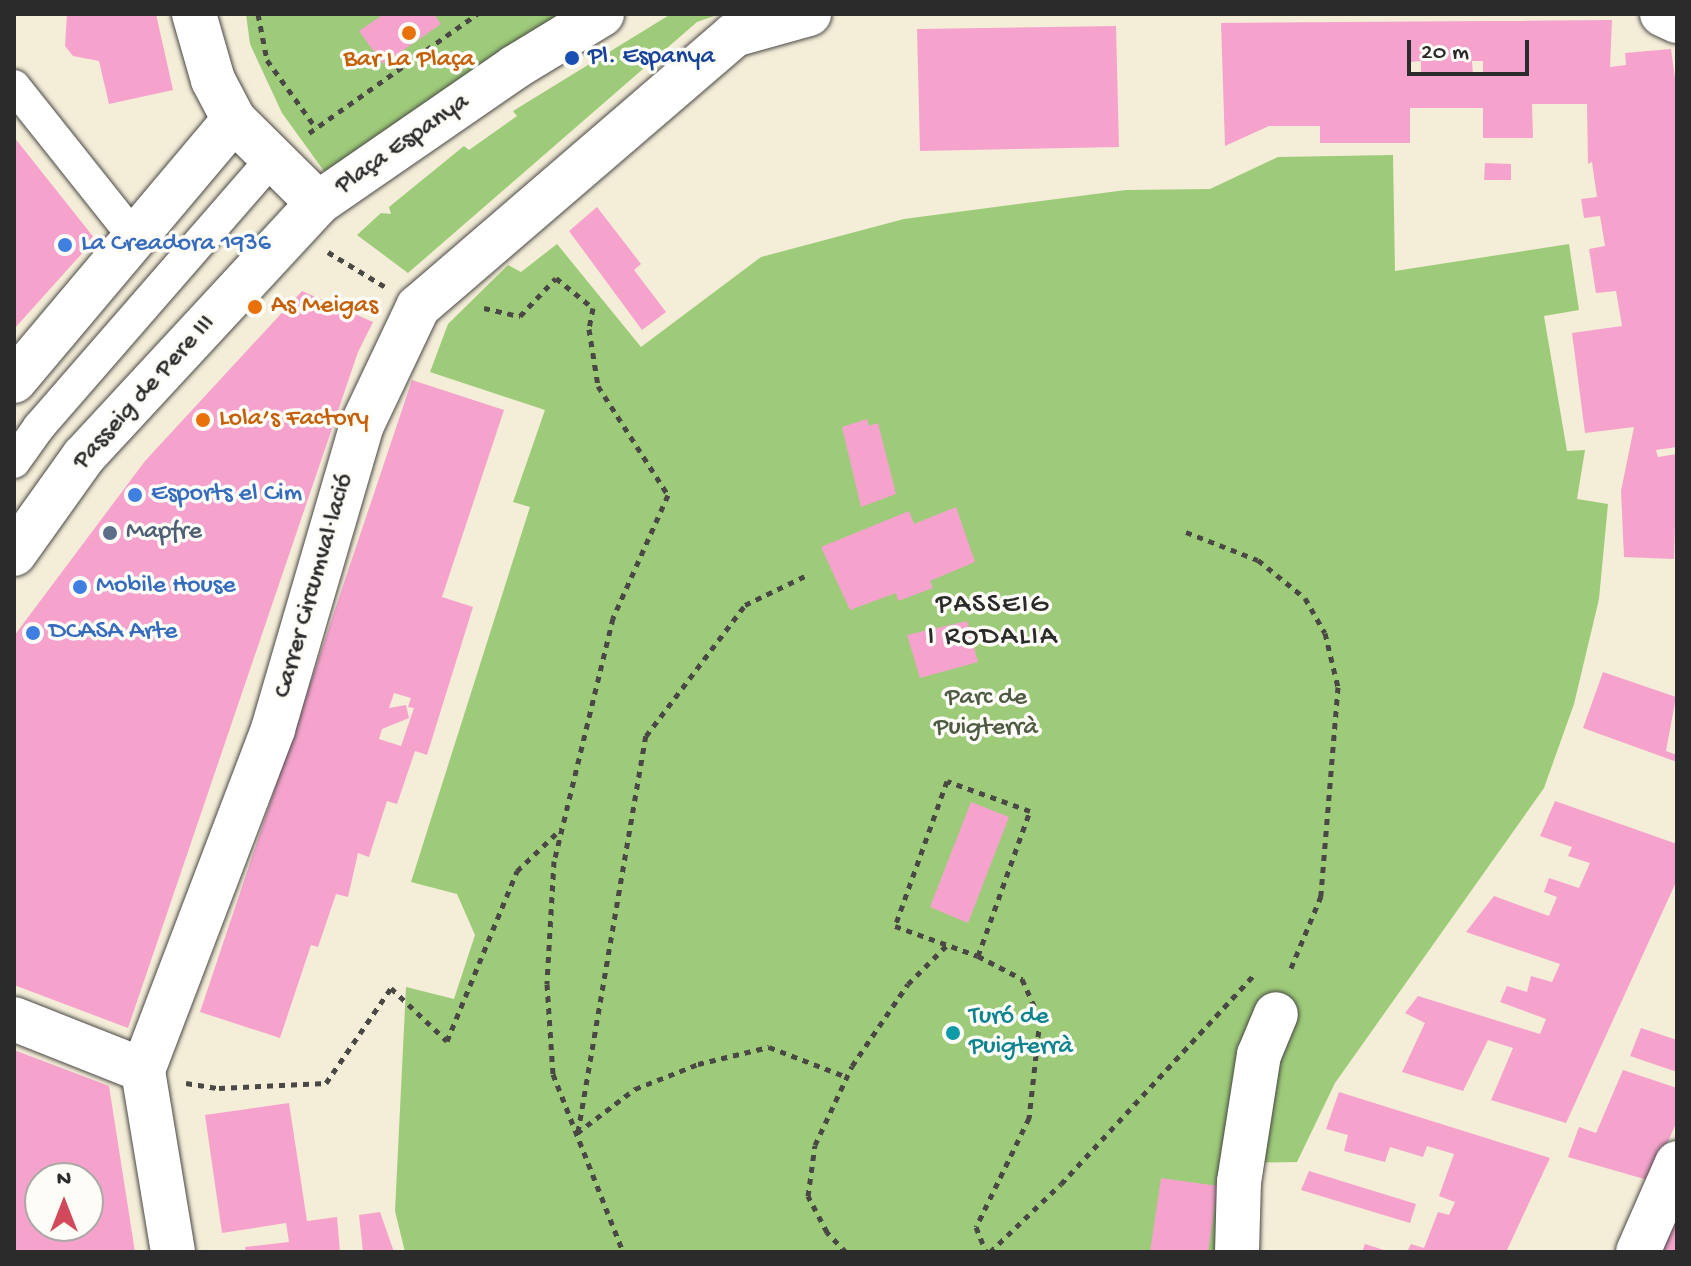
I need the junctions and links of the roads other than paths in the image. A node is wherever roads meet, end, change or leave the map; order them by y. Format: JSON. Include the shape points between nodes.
{"nodes":[{"id":1,"x":194,"y":14,"type":"edge"},
{"id":2,"x":602,"y":14,"type":"edge"},
{"id":3,"x":809,"y":14,"type":"edge"},
{"id":4,"x":1662,"y":14,"type":"edge"},
{"id":5,"x":1677,"y":21,"type":"edge"},
{"id":6,"x":14,"y":86,"type":"edge"},
{"id":7,"x":234,"y":120,"type":"junction"},
{"id":8,"x":272,"y":159,"type":"junction"},
{"id":9,"x":305,"y":217,"type":"junction"},
{"id":10,"x":135,"y":238,"type":"junction"},
{"id":11,"x":14,"y":381,"type":"edge"},
{"id":12,"x":14,"y":462,"type":"edge"},
{"id":13,"x":14,"y":554,"type":"edge"},
{"id":14,"x":1271,"y":987,"type":"road end"},
{"id":15,"x":14,"y":1019,"type":"edge"},
{"id":16,"x":143,"y":1070,"type":"junction"},
{"id":17,"x":1677,"y":1163,"type":"edge"},
{"id":18,"x":173,"y":1252,"type":"edge"},
{"id":19,"x":1237,"y":1252,"type":"edge"},
{"id":20,"x":1638,"y":1252,"type":"edge"}],
"edges":[{"from":1,"to":7,"type":"street","name":"Plaça Espanya","via":[[213,80]]},
{"from":2,"to":9,"type":"street","name":"Plaça Espanya","via":[[515,67]]},
{"from":3,"to":16,"type":"street","name":"Carrer Circumval·lació","via":[[734,35],[425,302],[362,425],[273,729]]},
{"from":4,"to":5,"type":"street"},
{"from":6,"to":10,"type":"street"},
{"from":7,"to":8,"type":"street","name":"Plaça Espanya"},
{"from":7,"to":10,"type":"street"},
{"from":8,"to":9,"type":"street","name":"Plaça Espanya"},
{"from":8,"to":12,"type":"street"},
{"from":9,"to":13,"type":"street","name":"Passeig de Pere III","via":[[84,456]]},
{"from":10,"to":11,"type":"street"},
{"from":14,"to":19,"type":"street","via":[[1239,1182]]},
{"from":15,"to":16,"type":"street"},
{"from":16,"to":18,"type":"street"},
{"from":17,"to":20,"type":"street"}]}
